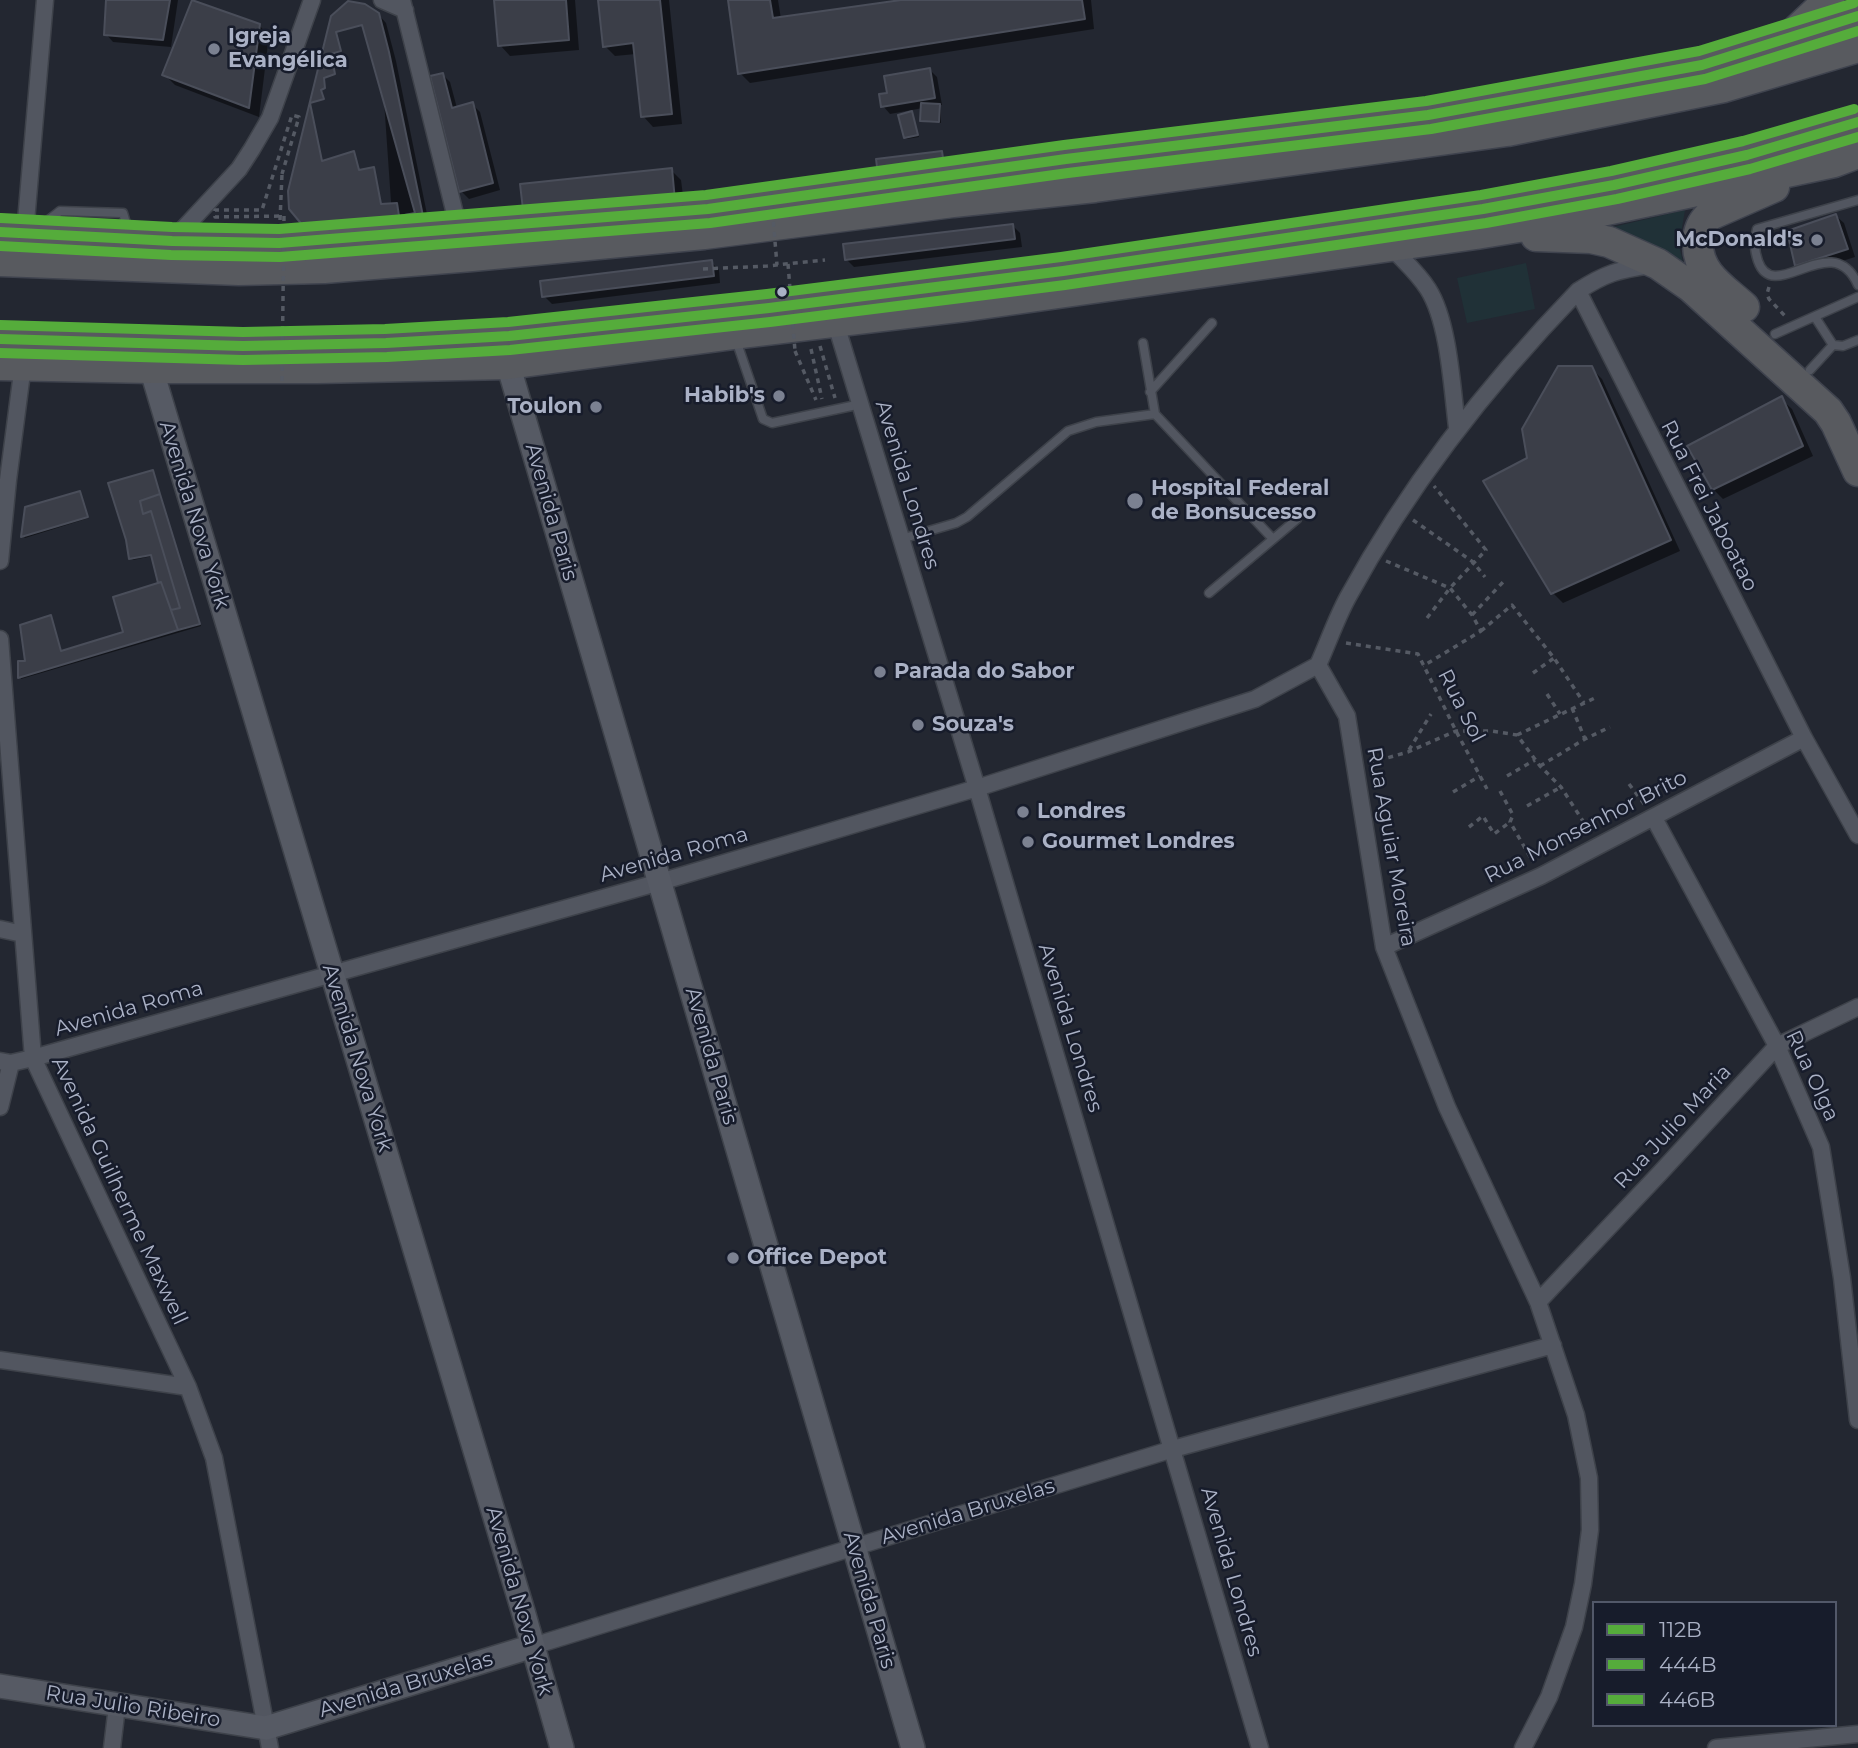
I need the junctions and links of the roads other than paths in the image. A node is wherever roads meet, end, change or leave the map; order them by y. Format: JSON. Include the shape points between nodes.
{"nodes":[{"id":1,"x":45,"y":0,"type":"edge"},
{"id":2,"x":382,"y":0,"type":"edge"},
{"id":3,"x":1829,"y":0,"type":"edge"},
{"id":4,"x":315,"y":1,"type":"edge"},
{"id":5,"x":403,"y":5,"type":"edge"},
{"id":6,"x":1858,"y":16,"type":"edge"},
{"id":7,"x":1787,"y":39,"type":"junction"},
{"id":8,"x":1858,"y":47,"type":"edge"},
{"id":9,"x":1858,"y":122,"type":"edge"},
{"id":10,"x":1846,"y":157,"type":"edge"},
{"id":11,"x":1858,"y":200,"type":"edge"},
{"id":12,"x":459,"y":230,"type":"junction"},
{"id":13,"x":19,"y":233,"type":"edge"},
{"id":14,"x":1476,"y":234,"type":"junction"},
{"id":15,"x":172,"y":241,"type":"junction"},
{"id":16,"x":1391,"y":247,"type":"junction"},
{"id":17,"x":0,"y":252,"type":"edge"},
{"id":18,"x":0,"y":261,"type":"edge"},
{"id":19,"x":1658,"y":264,"type":"junction"},
{"id":20,"x":1858,"y":285,"type":"edge"},
{"id":21,"x":1578,"y":291,"type":"junction"},
{"id":22,"x":1858,"y":297,"type":"edge"},
{"id":23,"x":1815,"y":317,"type":"junction"},
{"id":24,"x":835,"y":321,"type":"junction"},
{"id":25,"x":1212,"y":323,"type":"dead end"},
{"id":26,"x":1785,"y":330,"type":"junction"},
{"id":27,"x":734,"y":334,"type":"junction"},
{"id":28,"x":0,"y":339,"type":"edge"},
{"id":29,"x":1858,"y":340,"type":"edge"},
{"id":30,"x":1143,"y":343,"type":"dead end"},
{"id":31,"x":1833,"y":345,"type":"junction"},
{"id":32,"x":8,"y":363,"type":"edge"},
{"id":33,"x":508,"y":364,"type":"junction"},
{"id":34,"x":150,"y":368,"type":"junction"},
{"id":35,"x":1810,"y":370,"type":"junction"},
{"id":36,"x":1150,"y":392,"type":"junction"},
{"id":37,"x":859,"y":398,"type":"junction"},
{"id":38,"x":1155,"y":414,"type":"junction"},
{"id":39,"x":1457,"y":427,"type":"junction"},
{"id":40,"x":1858,"y":434,"type":"edge"},
{"id":41,"x":6,"y":440,"type":"edge"},
{"id":42,"x":1858,"y":471,"type":"edge"},
{"id":43,"x":1297,"y":519,"type":"dead end"},
{"id":44,"x":901,"y":539,"type":"junction"},
{"id":45,"x":1273,"y":539,"type":"junction"},
{"id":46,"x":0,"y":561,"type":"edge"},
{"id":47,"x":1209,"y":593,"type":"dead end"},
{"id":48,"x":0,"y":639,"type":"edge"},
{"id":49,"x":1318,"y":665,"type":"junction"},
{"id":50,"x":1804,"y":738,"type":"junction"},
{"id":51,"x":977,"y":788,"type":"junction"},
{"id":52,"x":1654,"y":818,"type":"junction"},
{"id":53,"x":1858,"y":835,"type":"edge"},
{"id":54,"x":660,"y":882,"type":"junction"},
{"id":55,"x":0,"y":929,"type":"edge"},
{"id":56,"x":23,"y":934,"type":"junction"},
{"id":57,"x":1384,"y":947,"type":"junction"},
{"id":58,"x":332,"y":973,"type":"junction"},
{"id":59,"x":1858,"y":1007,"type":"edge"},
{"id":60,"x":1777,"y":1046,"type":"junction"},
{"id":61,"x":33,"y":1058,"type":"junction"},
{"id":62,"x":5,"y":1062,"type":"edge"},
{"id":63,"x":0,"y":1107,"type":"edge"},
{"id":64,"x":1850,"y":1277,"type":"edge"},
{"id":65,"x":1538,"y":1302,"type":"junction"},
{"id":66,"x":1553,"y":1345,"type":"junction"},
{"id":67,"x":0,"y":1360,"type":"edge"},
{"id":68,"x":188,"y":1387,"type":"junction"},
{"id":69,"x":1858,"y":1420,"type":"edge"},
{"id":70,"x":1173,"y":1449,"type":"junction"},
{"id":71,"x":853,"y":1547,"type":"junction"},
{"id":72,"x":533,"y":1646,"type":"junction"},
{"id":73,"x":0,"y":1686,"type":"edge"},
{"id":74,"x":117,"y":1706,"type":"junction"},
{"id":75,"x":1858,"y":1734,"type":"edge"},
{"id":76,"x":268,"y":1738,"type":"edge"},
{"id":77,"x":112,"y":1748,"type":"edge"},
{"id":78,"x":562,"y":1748,"type":"edge"},
{"id":79,"x":913,"y":1748,"type":"edge"},
{"id":80,"x":1261,"y":1748,"type":"edge"},
{"id":81,"x":1523,"y":1748,"type":"edge"},
{"id":82,"x":1716,"y":1748,"type":"edge"}],
"edges":[{"from":1,"to":13,"type":"street"},
{"from":2,"to":5,"type":"street"},
{"from":3,"to":7,"type":"highway"},
{"from":4,"to":15,"type":"street","via":[[270,118],[252,149]]},
{"from":5,"to":12,"type":"street"},
{"from":6,"to":7,"type":"highway"},
{"from":7,"to":12,"type":"highway","via":[[1702,65],[1428,115],[708,209]]},
{"from":8,"to":18,"type":"highway","via":[[1724,87],[1507,131],[704,234],[324,268],[239,270]]},
{"from":9,"to":28,"type":"highway","via":[[1747,155],[1483,209],[1063,271],[734,312],[509,336],[386,342],[243,346]]},
{"from":10,"to":14,"type":"highway"},
{"from":10,"to":26,"type":"highway","via":[[1710,215],[1698,233],[1699,261],[1706,273]]},
{"from":11,"to":20,"type":"lane","via":[[1757,229],[1754,243],[1764,272],[1776,276],[1830,262],[1849,268]]},
{"from":12,"to":15,"type":"highway","via":[[282,230]]},
{"from":13,"to":15,"type":"highway"},
{"from":14,"to":16,"type":"highway"},
{"from":14,"to":19,"type":"highway","via":[[1591,239],[1631,250]]},
{"from":15,"to":17,"type":"highway"},
{"from":16,"to":24,"type":"highway"},
{"from":16,"to":39,"type":"street","via":[[1420,278],[1436,306]]},
{"from":19,"to":21,"type":"street","via":[[1616,271]]},
{"from":19,"to":42,"type":"highway","via":[[1691,287],[1828,411]]},
{"from":21,"to":39,"type":"street"},
{"from":21,"to":50,"type":"street","name":"Rua Frei Jaboatao"},
{"from":22,"to":23,"type":"lane"},
{"from":23,"to":26,"type":"lane"},
{"from":23,"to":31,"type":"lane"},
{"from":24,"to":27,"type":"highway"},
{"from":24,"to":37,"type":"street","name":"Avenida Londres"},
{"from":25,"to":36,"type":"lane"},
{"from":26,"to":35,"type":"highway"},
{"from":27,"to":33,"type":"highway"},
{"from":27,"to":37,"type":"lane","via":[[767,422]]},
{"from":29,"to":31,"type":"lane"},
{"from":30,"to":36,"type":"lane"},
{"from":31,"to":35,"type":"lane"},
{"from":32,"to":34,"type":"highway"},
{"from":32,"to":41,"type":"street"},
{"from":33,"to":34,"type":"highway"},
{"from":33,"to":54,"type":"main road","name":"Avenida Paris"},
{"from":34,"to":58,"type":"main road","name":"Avenida Nova York"},
{"from":35,"to":40,"type":"highway"},
{"from":36,"to":38,"type":"lane"},
{"from":37,"to":44,"type":"street","name":"Avenida Londres"},
{"from":38,"to":44,"type":"lane","via":[[1068,431],[967,517]]},
{"from":38,"to":45,"type":"lane"},
{"from":39,"to":49,"type":"street","via":[[1346,600]]},
{"from":41,"to":46,"type":"street"},
{"from":43,"to":45,"type":"lane"},
{"from":44,"to":51,"type":"street","name":"Avenida Londres"},
{"from":45,"to":47,"type":"lane"},
{"from":48,"to":56,"type":"street","name":"Avenida Guilherme Maxwell"},
{"from":49,"to":51,"type":"street","name":"Avenida Roma","via":[[1255,699]]},
{"from":49,"to":57,"type":"street","name":"Rua Aguiar Moreira","via":[[1347,716]]},
{"from":50,"to":52,"type":"street","name":"Rua Monsenhor Brito"},
{"from":50,"to":53,"type":"street","name":"Rua Frei Jaboatao"},
{"from":51,"to":54,"type":"street","name":"Avenida Roma"},
{"from":51,"to":70,"type":"street","name":"Avenida Londres"},
{"from":52,"to":57,"type":"street","name":"Rua Monsenhor Brito","via":[[1541,876]]},
{"from":52,"to":60,"type":"street","name":"Rua Olga"},
{"from":54,"to":58,"type":"street","name":"Avenida Roma"},
{"from":54,"to":71,"type":"main road","name":"Avenida Paris"},
{"from":55,"to":56,"type":"street"},
{"from":56,"to":61,"type":"street","name":"Avenida Guilherme Maxwell"},
{"from":57,"to":65,"type":"street","name":"Rua Aguiar Moreira","via":[[1447,1107]]},
{"from":58,"to":61,"type":"street","name":"Avenida Roma"},
{"from":58,"to":72,"type":"main road","name":"Avenida Nova York"},
{"from":59,"to":60,"type":"street","name":"Rua Julio Maria"},
{"from":60,"to":64,"type":"street","name":"Rua Olga","via":[[1821,1147]]},
{"from":60,"to":65,"type":"street","name":"Rua Julio Maria"},
{"from":61,"to":62,"type":"street","name":"Avenida Roma"},
{"from":61,"to":68,"type":"street","name":"Avenida Guilherme Maxwell"},
{"from":62,"to":63,"type":"street"},
{"from":64,"to":69,"type":"street","name":"Rua Olga"},
{"from":65,"to":66,"type":"street","name":"Rua Aguiar Moreira"},
{"from":66,"to":70,"type":"street","name":"Avenida Bruxelas"},
{"from":66,"to":81,"type":"street","name":"Rua Aguiar Moreira","via":[[1576,1415],[1589,1478],[1590,1530],[1571,1638]]},
{"from":67,"to":68,"type":"street"},
{"from":68,"to":76,"type":"street","name":"Avenida Guilherme Maxwell","via":[[214,1458]]},
{"from":70,"to":71,"type":"street","name":"Avenida Bruxelas"},
{"from":70,"to":80,"type":"street","name":"Avenida Londres"},
{"from":71,"to":72,"type":"street","name":"Avenida Bruxelas"},
{"from":71,"to":79,"type":"main road","name":"Avenida Paris"},
{"from":72,"to":76,"type":"main road","name":"Avenida Bruxelas"},
{"from":72,"to":78,"type":"main road","name":"Avenida Nova York"},
{"from":73,"to":74,"type":"main road","name":"Rua Julio Ribeiro"},
{"from":74,"to":76,"type":"main road","name":"Rua Julio Ribeiro"},
{"from":74,"to":77,"type":"street"},
{"from":75,"to":82,"type":"street"}]}
